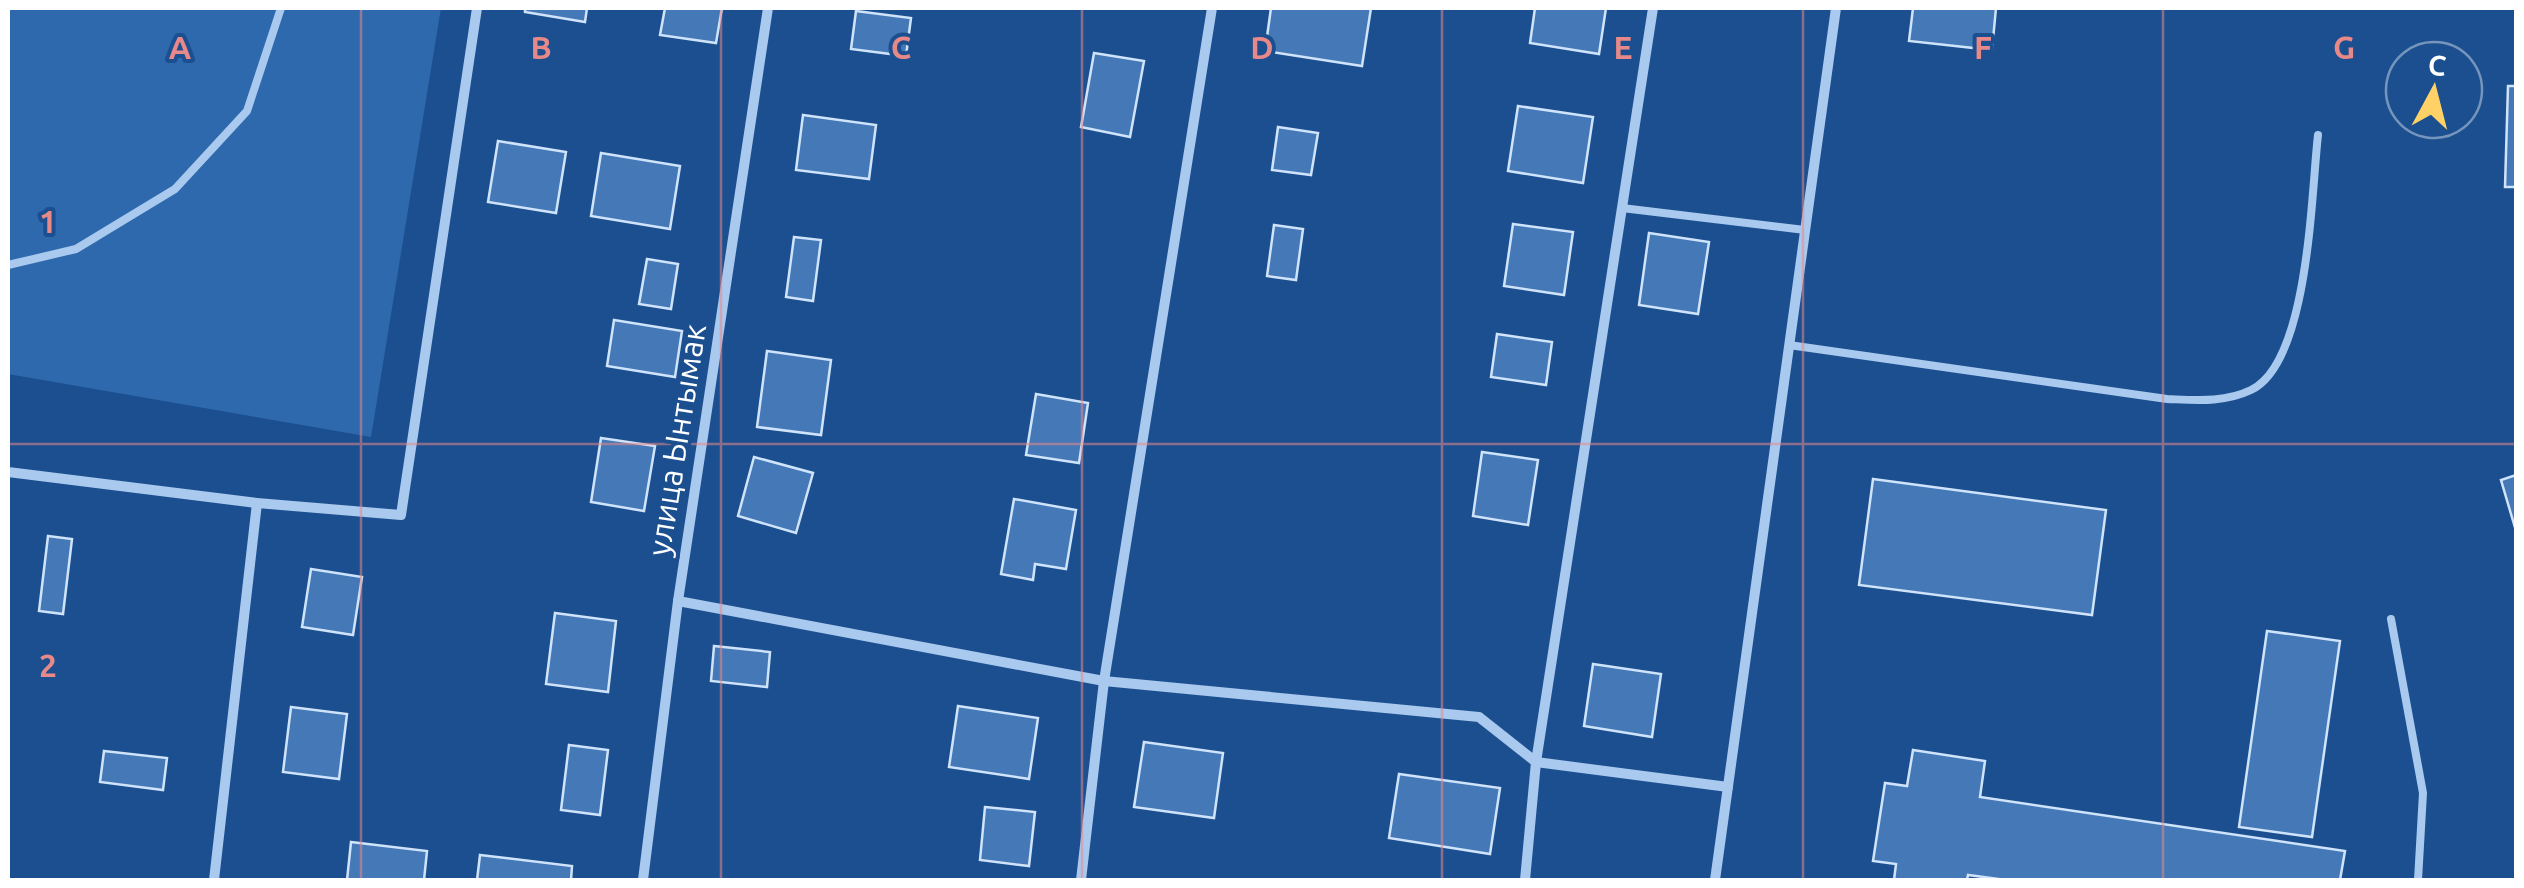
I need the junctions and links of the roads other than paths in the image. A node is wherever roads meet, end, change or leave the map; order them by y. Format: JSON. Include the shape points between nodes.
{"nodes":[{"id":1,"x":281,"y":8,"type":"edge"},
{"id":2,"x":477,"y":8,"type":"edge"},
{"id":3,"x":768,"y":8,"type":"edge"},
{"id":4,"x":1212,"y":8,"type":"edge"},
{"id":5,"x":1653,"y":8,"type":"edge"},
{"id":6,"x":1836,"y":8,"type":"edge"},
{"id":7,"x":2318,"y":136,"type":"dead end"},
{"id":8,"x":1622,"y":208,"type":"junction"},
{"id":9,"x":1805,"y":230,"type":"junction"},
{"id":10,"x":8,"y":264,"type":"edge"},
{"id":11,"x":1789,"y":344,"type":"junction"},
{"id":12,"x":8,"y":472,"type":"edge"},
{"id":13,"x":257,"y":503,"type":"junction"},
{"id":14,"x":678,"y":601,"type":"junction"},
{"id":15,"x":2391,"y":619,"type":"dead end"},
{"id":16,"x":1104,"y":680,"type":"junction"},
{"id":17,"x":1536,"y":762,"type":"junction"},
{"id":18,"x":1728,"y":786,"type":"junction"},
{"id":19,"x":214,"y":880,"type":"edge"},
{"id":20,"x":643,"y":880,"type":"edge"},
{"id":21,"x":1082,"y":880,"type":"edge"},
{"id":22,"x":1524,"y":880,"type":"edge"},
{"id":23,"x":1716,"y":880,"type":"edge"},
{"id":24,"x":2418,"y":880,"type":"edge"}],
"edges":[{"from":1,"to":10,"type":"lane","via":[[247,111],[175,189],[76,249]]},
{"from":2,"to":13,"type":"street","via":[[401,515]]},
{"from":3,"to":14,"type":"street","name":"улица Ынтымак"},
{"from":4,"to":16,"type":"street"},
{"from":5,"to":8,"type":"street"},
{"from":6,"to":9,"type":"street"},
{"from":7,"to":11,"type":"lane","via":[[2297,317],[2282,359],[2253,389],[2211,401],[2167,399]]},
{"from":8,"to":9,"type":"lane"},
{"from":8,"to":17,"type":"street"},
{"from":9,"to":11,"type":"street"},
{"from":11,"to":18,"type":"street"},
{"from":12,"to":13,"type":"street"},
{"from":13,"to":19,"type":"street"},
{"from":14,"to":16,"type":"street"},
{"from":14,"to":20,"type":"street","name":"улица Ынтымак"},
{"from":15,"to":24,"type":"lane","via":[[2423,793]]},
{"from":16,"to":17,"type":"street","via":[[1479,717]]},
{"from":16,"to":21,"type":"street"},
{"from":17,"to":18,"type":"street"},
{"from":17,"to":22,"type":"street"},
{"from":18,"to":23,"type":"street"}]}
